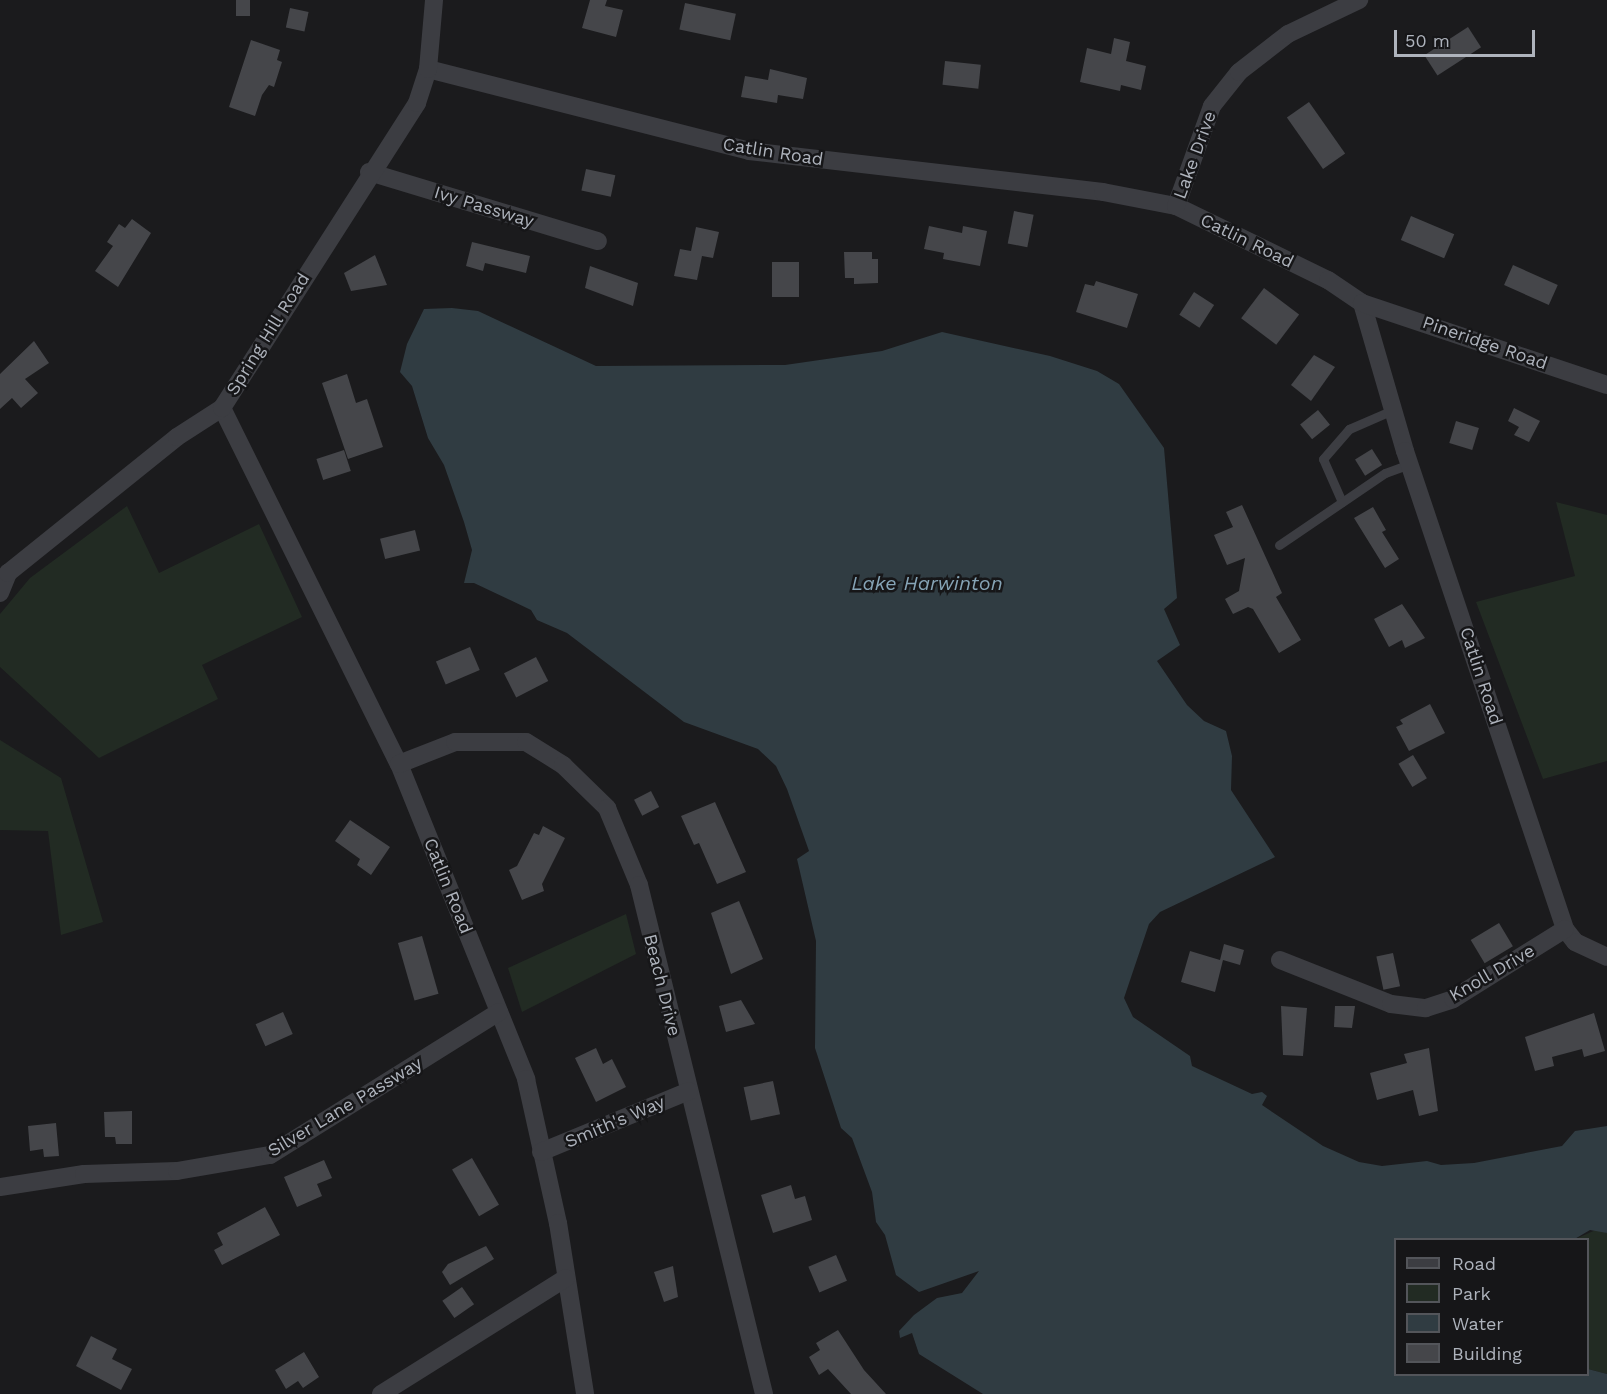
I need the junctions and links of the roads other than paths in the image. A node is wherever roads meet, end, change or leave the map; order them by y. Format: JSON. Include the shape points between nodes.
{"nodes":[{"id":1,"x":434,"y":0,"type":"edge"},
{"id":2,"x":1359,"y":0,"type":"edge"},
{"id":3,"x":428,"y":69,"type":"junction"},
{"id":4,"x":369,"y":172,"type":"junction"},
{"id":5,"x":1176,"y":206,"type":"junction"},
{"id":6,"x":598,"y":242,"type":"dead end"},
{"id":7,"x":1362,"y":303,"type":"junction"},
{"id":8,"x":1607,"y":385,"type":"edge"},
{"id":9,"x":222,"y":408,"type":"junction"},
{"id":10,"x":1393,"y":410,"type":"junction"},
{"id":11,"x":1410,"y":464,"type":"junction"},
{"id":12,"x":1342,"y":502,"type":"junction"},
{"id":13,"x":1279,"y":545,"type":"dead end"},
{"id":14,"x":0,"y":593,"type":"edge"},
{"id":15,"x":399,"y":764,"type":"junction"},
{"id":16,"x":1565,"y":929,"type":"junction"},
{"id":17,"x":1607,"y":957,"type":"edge"},
{"id":18,"x":1280,"y":960,"type":"dead end"},
{"id":19,"x":499,"y":1012,"type":"junction"},
{"id":20,"x":689,"y":1091,"type":"junction"},
{"id":21,"x":541,"y":1152,"type":"junction"},
{"id":22,"x":0,"y":1187,"type":"edge"},
{"id":23,"x":566,"y":1278,"type":"junction"},
{"id":24,"x":381,"y":1394,"type":"edge"},
{"id":25,"x":585,"y":1394,"type":"edge"},
{"id":26,"x":764,"y":1394,"type":"edge"}],
"edges":[{"from":1,"to":3,"type":"street","name":"Spring Hill Road"},
{"from":2,"to":5,"type":"street","name":"Lake Drive","via":[[1288,34],[1239,72],[1212,106]]},
{"from":3,"to":4,"type":"street","name":"Spring Hill Road","via":[[417,103]]},
{"from":3,"to":5,"type":"street","name":"Catlin Road","via":[[749,151],[1103,192]]},
{"from":4,"to":6,"type":"street","name":"Ivy Passway"},
{"from":4,"to":9,"type":"street","name":"Spring Hill Road"},
{"from":5,"to":7,"type":"street","name":"Catlin Road","via":[[1328,279]]},
{"from":7,"to":8,"type":"street","name":"Pineridge Road"},
{"from":7,"to":10,"type":"street","name":"Catlin Road"},
{"from":9,"to":14,"type":"street","name":"Spring Hill Road","via":[[177,437],[8,573]]},
{"from":9,"to":15,"type":"street","name":"Catlin Road"},
{"from":10,"to":11,"type":"street","name":"Catlin Road"},
{"from":10,"to":12,"type":"lane","via":[[1349,429],[1323,459]]},
{"from":11,"to":12,"type":"lane","via":[[1385,473]]},
{"from":11,"to":16,"type":"street","name":"Catlin Road"},
{"from":12,"to":13,"type":"lane"},
{"from":15,"to":19,"type":"street","name":"Catlin Road"},
{"from":15,"to":20,"type":"street","name":"Beach Drive","via":[[454,742],[526,742],[562,765],[607,808],[639,885]]},
{"from":16,"to":17,"type":"street","via":[[1575,942]]},
{"from":16,"to":18,"type":"street","name":"Knoll Drive","via":[[1453,999],[1426,1008],[1391,1004]]},
{"from":19,"to":21,"type":"street","name":"Catlin Road","via":[[526,1078]]},
{"from":19,"to":22,"type":"street","name":"Silver Lane Passway","via":[[270,1155],[177,1171],[84,1174]]},
{"from":20,"to":21,"type":"street","name":"Smith's Way"},
{"from":20,"to":26,"type":"street","name":"Beach Drive"},
{"from":21,"to":23,"type":"street","name":"Catlin Road"},
{"from":23,"to":24,"type":"street"},
{"from":23,"to":25,"type":"street","name":"Catlin Road"}]}
